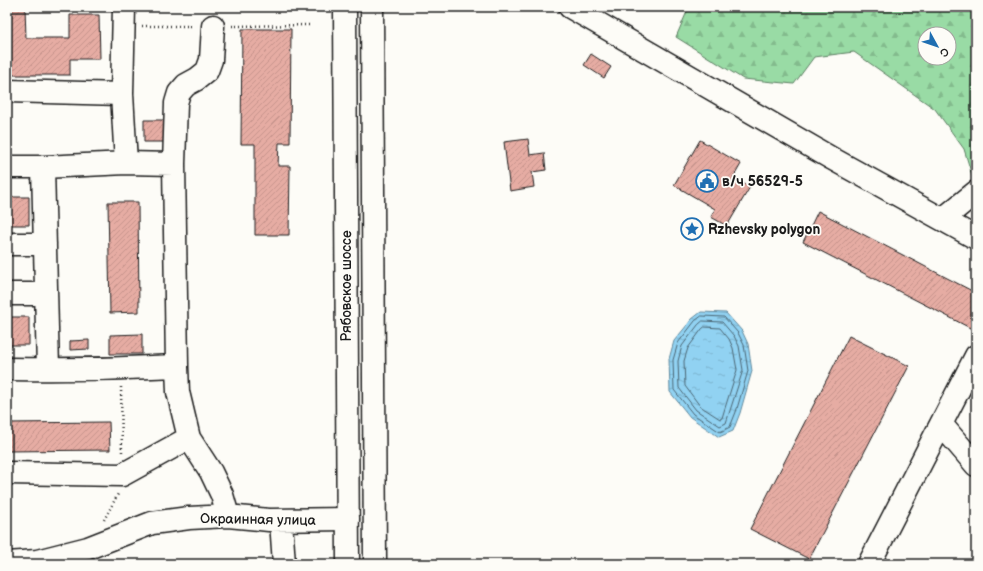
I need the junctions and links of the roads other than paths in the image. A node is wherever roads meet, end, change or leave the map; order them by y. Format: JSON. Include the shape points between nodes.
{"nodes":[{"id":1,"x":124,"y":7,"type":"edge"},
{"id":2,"x":372,"y":7,"type":"edge"},
{"id":3,"x":570,"y":7,"type":"edge"},
{"id":4,"x":344,"y":11,"type":"edge"},
{"id":5,"x":213,"y":26,"type":"dead end"},
{"id":6,"x":7,"y":91,"type":"edge"},
{"id":7,"x":122,"y":94,"type":"junction"},
{"id":8,"x":126,"y":163,"type":"junction"},
{"id":9,"x":174,"y":164,"type":"junction"},
{"id":10,"x":7,"y":167,"type":"edge"},
{"id":11,"x":43,"y":167,"type":"junction"},
{"id":12,"x":976,"y":192,"type":"edge"},
{"id":13,"x":943,"y":219,"type":"junction"},
{"id":14,"x":976,"y":238,"type":"edge"},
{"id":15,"x":7,"y":244,"type":"edge"},
{"id":16,"x":45,"y":244,"type":"junction"},
{"id":17,"x":7,"y":294,"type":"edge"},
{"id":18,"x":46,"y":294,"type":"junction"},
{"id":19,"x":976,"y":356,"type":"edge"},
{"id":20,"x":177,"y":366,"type":"junction"},
{"id":21,"x":7,"y":369,"type":"edge"},
{"id":22,"x":48,"y":369,"type":"junction"},
{"id":23,"x":941,"y":424,"type":"junction"},
{"id":24,"x":189,"y":438,"type":"junction"},
{"id":25,"x":976,"y":464,"type":"edge"},
{"id":26,"x":7,"y":473,"type":"edge"},
{"id":27,"x":228,"y":516,"type":"junction"},
{"id":28,"x":348,"y":519,"type":"junction"},
{"id":29,"x":281,"y":520,"type":"junction"},
{"id":30,"x":73,"y":558,"type":"edge"},
{"id":31,"x":7,"y":563,"type":"edge"},
{"id":32,"x":284,"y":564,"type":"edge"},
{"id":33,"x":348,"y":564,"type":"edge"},
{"id":34,"x":375,"y":564,"type":"edge"},
{"id":35,"x":869,"y":564,"type":"edge"}],
"edges":[{"from":1,"to":7,"type":"main road"},
{"from":2,"to":34,"type":"main road","name":"Рябовское шоссе"},
{"from":3,"to":13,"type":"main road","via":[[831,158]]},
{"from":4,"to":28,"type":"main road","name":"Рябовское шоссе"},
{"from":5,"to":9,"type":"main road","via":[[211,60],[207,71],[186,85],[179,93],[176,103]]},
{"from":6,"to":7,"type":"main road"},
{"from":7,"to":8,"type":"main road"},
{"from":8,"to":9,"type":"main road"},
{"from":8,"to":11,"type":"main road"},
{"from":9,"to":20,"type":"main road"},
{"from":10,"to":11,"type":"main road"},
{"from":11,"to":16,"type":"main road"},
{"from":12,"to":13,"type":"main road"},
{"from":13,"to":14,"type":"main road"},
{"from":15,"to":16,"type":"main road"},
{"from":16,"to":18,"type":"main road"},
{"from":17,"to":18,"type":"main road"},
{"from":18,"to":22,"type":"main road"},
{"from":19,"to":23,"type":"main road"},
{"from":20,"to":22,"type":"main road"},
{"from":20,"to":24,"type":"main road","via":[[178,392]]},
{"from":21,"to":22,"type":"main road"},
{"from":23,"to":25,"type":"main road"},
{"from":23,"to":35,"type":"main road"},
{"from":24,"to":26,"type":"main road","via":[[122,475]]},
{"from":24,"to":27,"type":"main road","via":[[222,495]]},
{"from":27,"to":29,"type":"main road","name":"Окраинная улица"},
{"from":27,"to":30,"type":"main road","name":"Окраинная улица","via":[[152,523],[88,548]]},
{"from":28,"to":29,"type":"main road","name":"Окраинная улица"},
{"from":28,"to":33,"type":"main road","name":"Рябовское шоссе"},
{"from":29,"to":32,"type":"main road"},
{"from":30,"to":31,"type":"main road","name":"Окраинная улица"}]}
